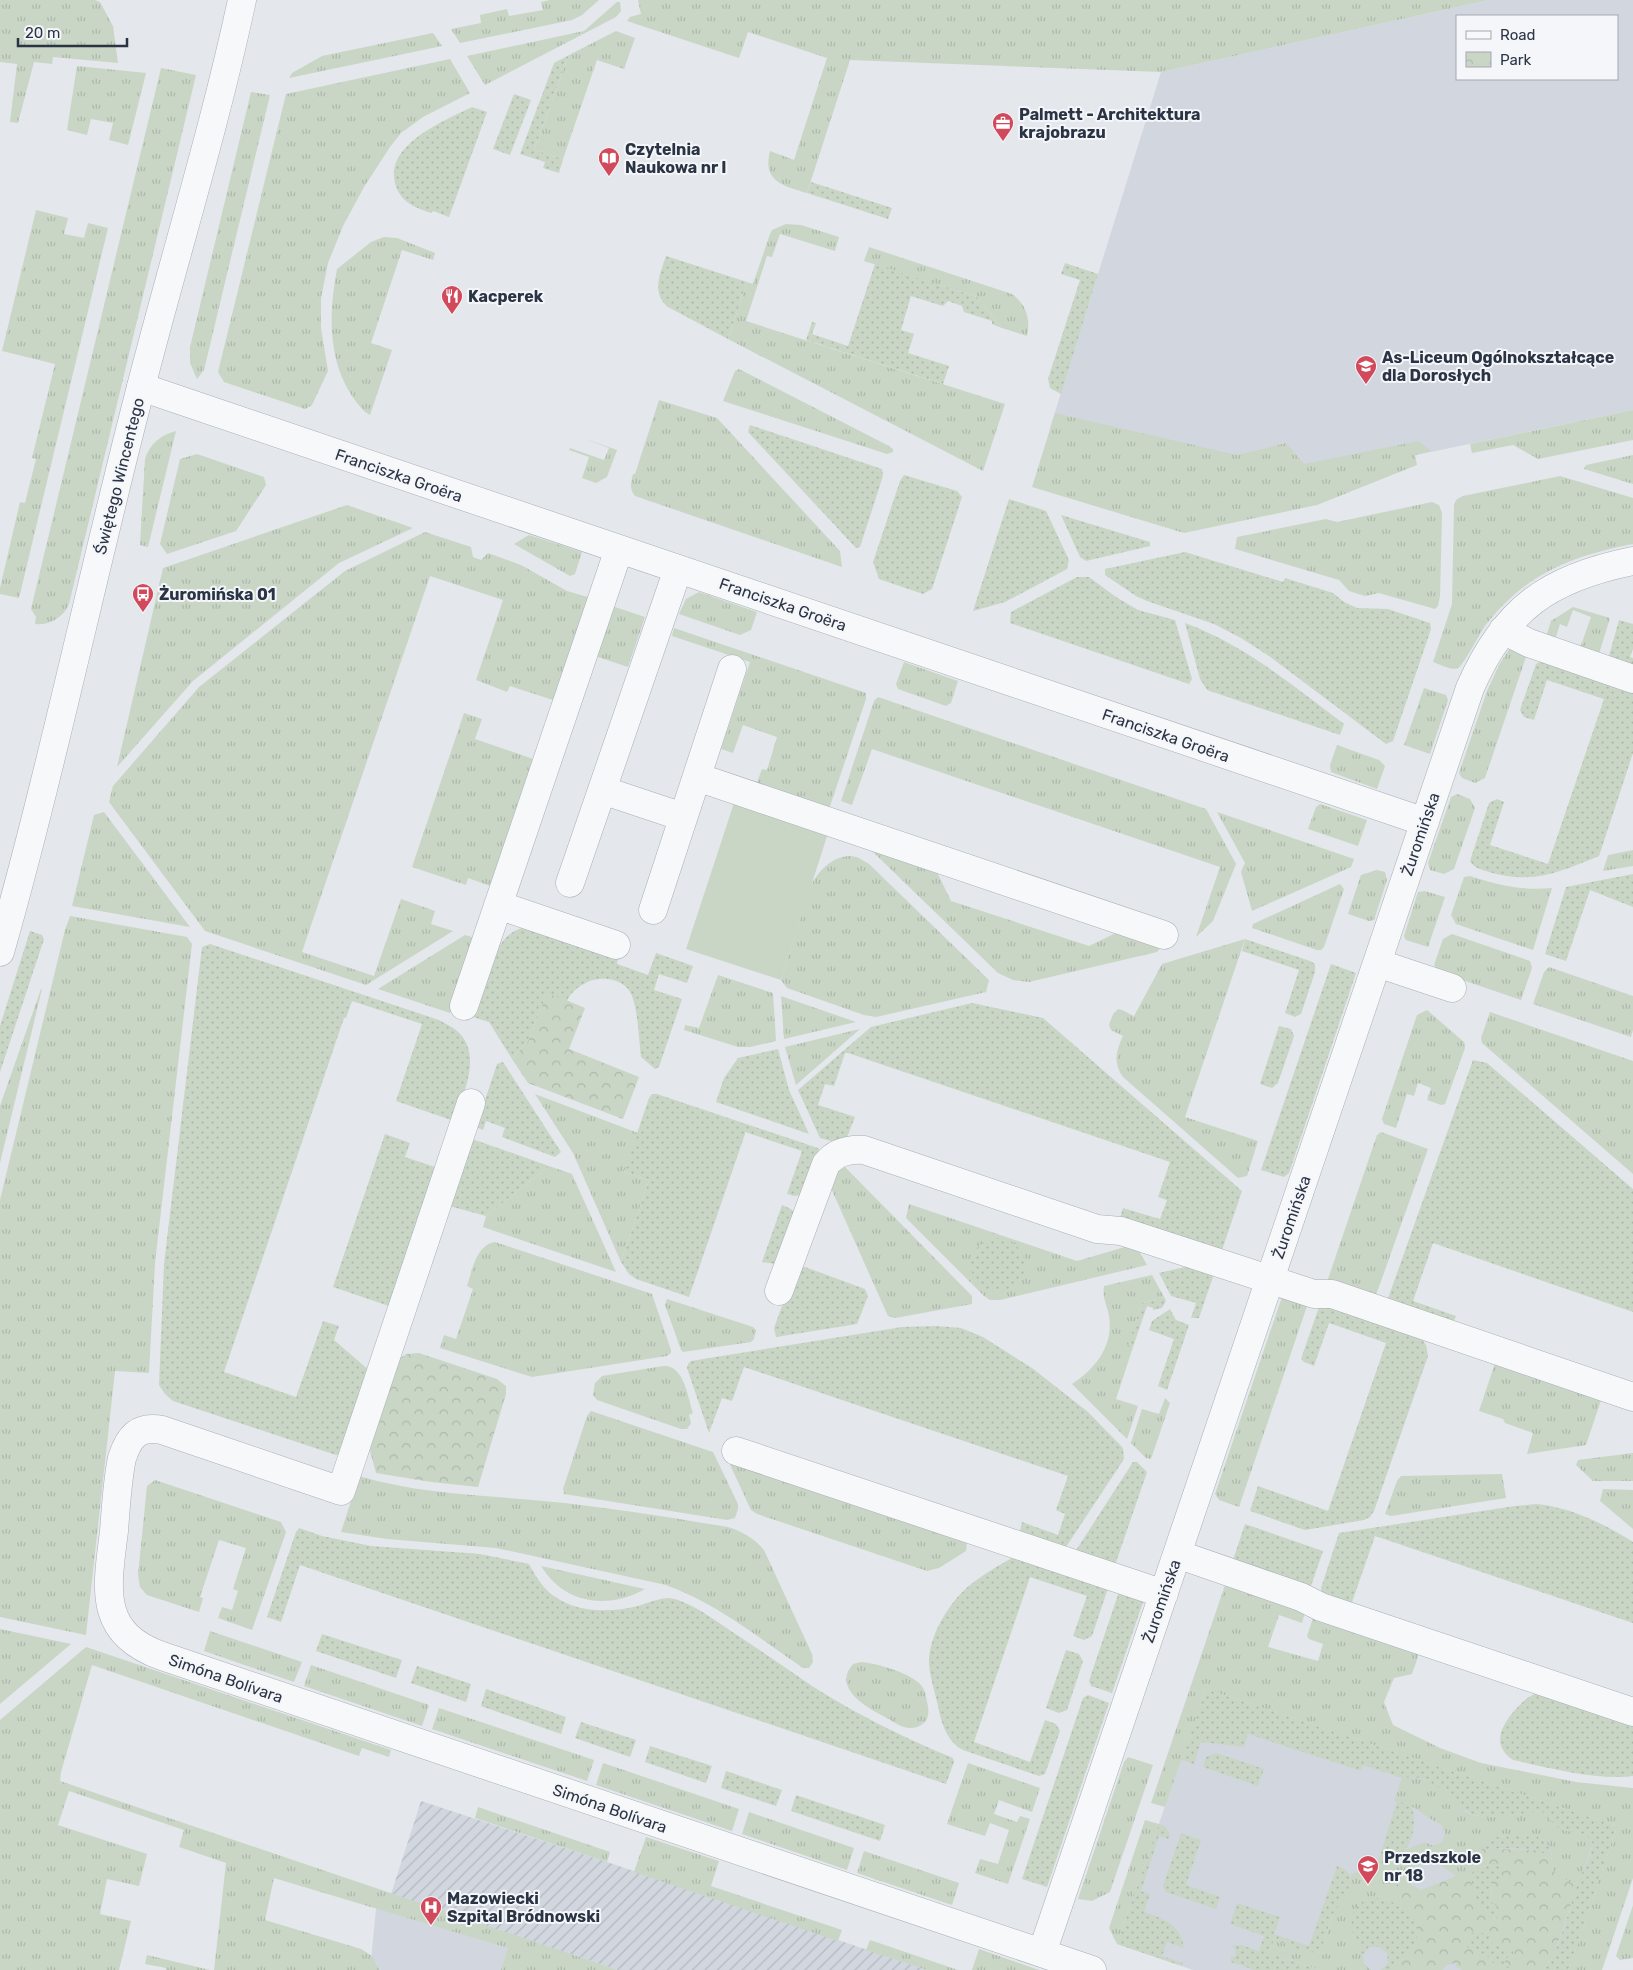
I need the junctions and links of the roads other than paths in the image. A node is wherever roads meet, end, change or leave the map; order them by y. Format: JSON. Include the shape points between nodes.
{"nodes":[{"id":1,"x":242,"y":0,"type":"edge"},
{"id":2,"x":141,"y":387,"type":"junction"},
{"id":3,"x":619,"y":548,"type":"junction"},
{"id":4,"x":1633,"y":561,"type":"edge"},
{"id":5,"x":678,"y":568,"type":"junction"},
{"id":6,"x":1502,"y":630,"type":"junction"},
{"id":7,"x":732,"y":669,"type":"dead end"},
{"id":8,"x":1633,"y":679,"type":"edge"},
{"id":9,"x":697,"y":777,"type":"junction"},
{"id":10,"x":602,"y":790,"type":"junction"},
{"id":11,"x":683,"y":817,"type":"junction"},
{"id":12,"x":1424,"y":822,"type":"junction"},
{"id":13,"x":570,"y":883,"type":"dead end"},
{"id":14,"x":498,"y":905,"type":"junction"},
{"id":15,"x":653,"y":910,"type":"dead end"},
{"id":16,"x":1164,"y":935,"type":"dead end"},
{"id":17,"x":616,"y":945,"type":"dead end"},
{"id":18,"x":0,"y":952,"type":"edge"},
{"id":19,"x":1377,"y":962,"type":"junction"},
{"id":20,"x":1452,"y":988,"type":"dead end"},
{"id":21,"x":464,"y":1006,"type":"dead end"},
{"id":22,"x":471,"y":1104,"type":"dead end"},
{"id":23,"x":1270,"y":1280,"type":"junction"},
{"id":24,"x":779,"y":1291,"type":"dead end"},
{"id":25,"x":1633,"y":1397,"type":"edge"},
{"id":26,"x":736,"y":1451,"type":"dead end"},
{"id":27,"x":1177,"y":1554,"type":"junction"},
{"id":28,"x":1164,"y":1594,"type":"junction"},
{"id":29,"x":1633,"y":1712,"type":"edge"},
{"id":30,"x":1042,"y":1953,"type":"junction"},
{"id":31,"x":1092,"y":1970,"type":"edge"}],
"edges":[{"from":1,"to":2,"type":"street","name":"Świętego Wincentego","via":[[221,92]]},
{"from":2,"to":3,"type":"street","name":"Franciszka Groëra"},
{"from":2,"to":18,"type":"street","name":"Świętego Wincentego","via":[[36,820]]},
{"from":3,"to":5,"type":"street","name":"Franciszka Groëra"},
{"from":3,"to":14,"type":"street"},
{"from":4,"to":6,"type":"street","name":"Żuromińska","via":[[1586,572],[1559,584],[1532,601]]},
{"from":5,"to":10,"type":"street"},
{"from":5,"to":12,"type":"street","name":"Franciszka Groëra"},
{"from":6,"to":8,"type":"street","via":[[1529,643]]},
{"from":6,"to":12,"type":"street","name":"Żuromińska","via":[[1488,650],[1470,688]]},
{"from":7,"to":9,"type":"street"},
{"from":9,"to":11,"type":"street"},
{"from":9,"to":16,"type":"street"},
{"from":10,"to":11,"type":"street"},
{"from":10,"to":13,"type":"street"},
{"from":11,"to":15,"type":"street"},
{"from":12,"to":19,"type":"street","name":"Żuromińska"},
{"from":14,"to":17,"type":"street"},
{"from":14,"to":21,"type":"street"},
{"from":19,"to":20,"type":"street"},
{"from":19,"to":23,"type":"street","name":"Żuromińska"},
{"from":22,"to":30,"type":"street","name":"Simóna Bolívara","via":[[341,1491],[162,1430],[144,1429],[128,1443],[121,1466],[108,1590],[117,1622],[130,1640],[141,1648],[180,1663]]},
{"from":23,"to":24,"type":"street","via":[[1121,1231],[1098,1229],[869,1151],[852,1150],[837,1154],[824,1168]]},
{"from":23,"to":25,"type":"street","via":[[1314,1294],[1332,1294]]},
{"from":23,"to":27,"type":"street","name":"Żuromińska"},
{"from":26,"to":28,"type":"street"},
{"from":27,"to":28,"type":"street","name":"Żuromińska"},
{"from":27,"to":29,"type":"street","via":[[1321,1607]]},
{"from":28,"to":30,"type":"street","name":"Żuromińska"},
{"from":30,"to":31,"type":"street","name":"Simóna Bolívara"}]}
